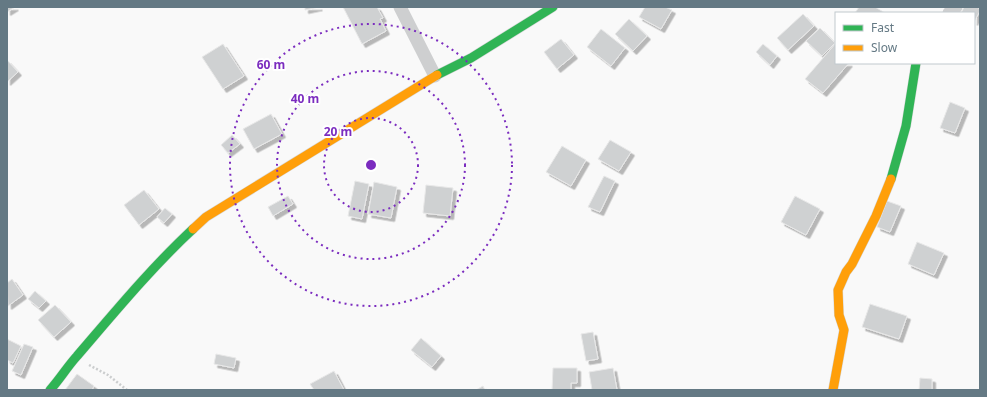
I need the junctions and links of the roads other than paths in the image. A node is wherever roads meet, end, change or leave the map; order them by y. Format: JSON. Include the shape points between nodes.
{"nodes":[{"id":1,"x":400,"y":7,"type":"edge"},
{"id":2,"x":553,"y":7,"type":"edge"},
{"id":3,"x":916,"y":64,"type":"edge"},
{"id":4,"x":435,"y":76,"type":"junction"},
{"id":5,"x":50,"y":390,"type":"edge"},
{"id":6,"x":832,"y":390,"type":"edge"}],
"edges":[{"from":1,"to":4,"type":"street"},
{"from":2,"to":4,"type":"street","via":[[471,58]]},
{"from":3,"to":6,"type":"street","via":[[904,134],[889,185],[838,290],[839,315],[844,330]]},
{"from":4,"to":5,"type":"street","via":[[206,217],[172,249],[75,358]]}]}
